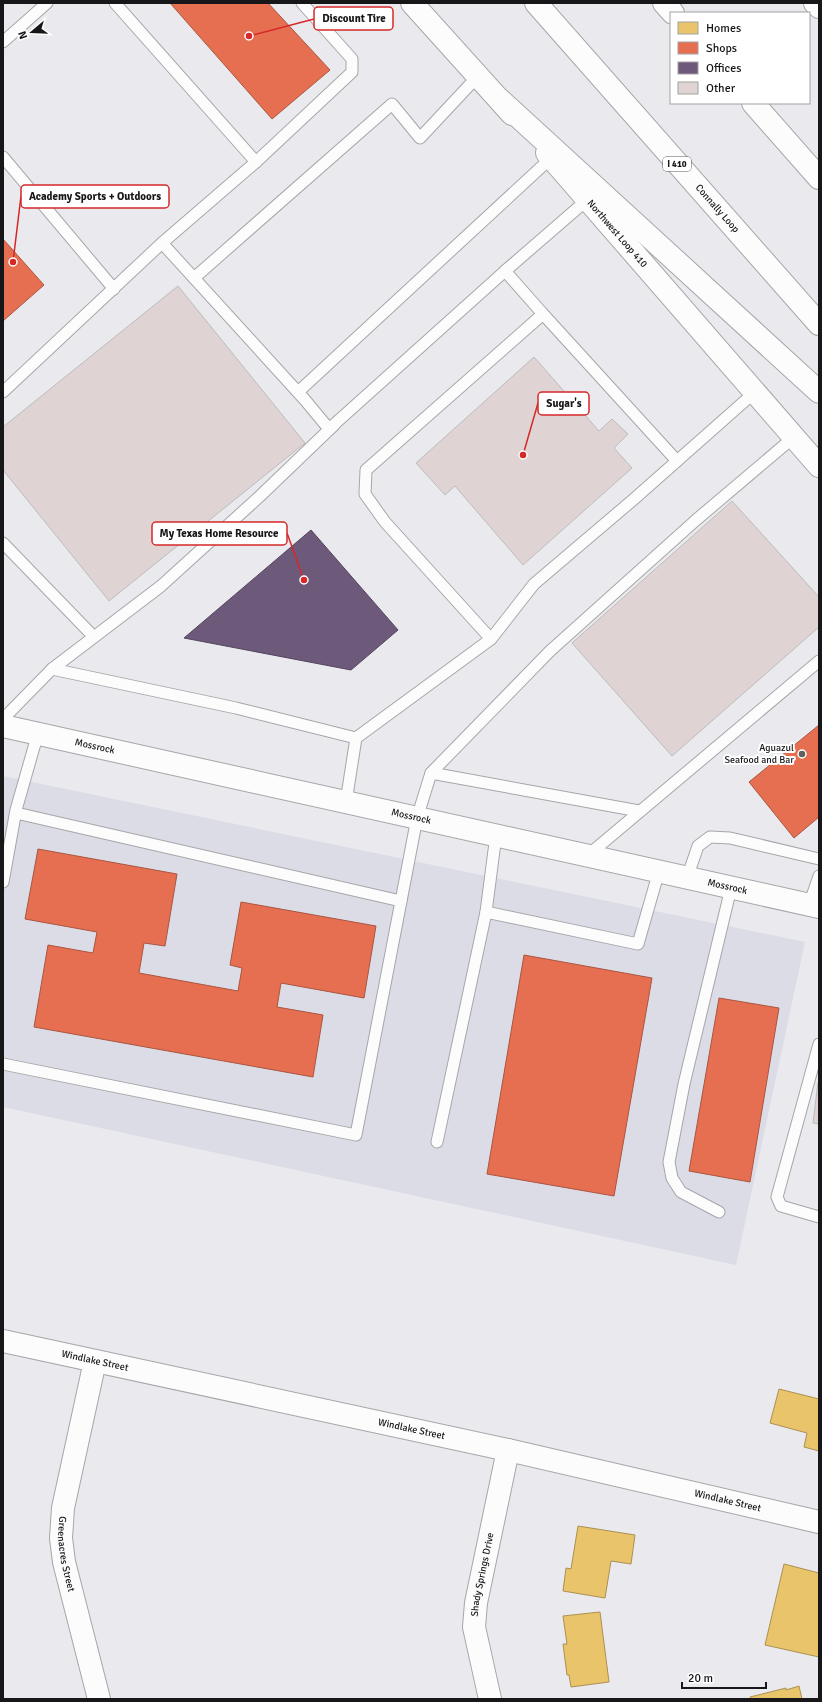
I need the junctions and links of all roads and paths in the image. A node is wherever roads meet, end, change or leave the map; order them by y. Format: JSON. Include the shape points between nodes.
{"nodes":[{"id":1,"x":47,"y":3,"type":"edge"},
{"id":2,"x":115,"y":3,"type":"edge"},
{"id":3,"x":302,"y":3,"type":"edge"},
{"id":4,"x":412,"y":3,"type":"edge"},
{"id":5,"x":536,"y":3,"type":"edge"},
{"id":6,"x":664,"y":3,"type":"edge"},
{"id":7,"x":815,"y":3,"type":"edge"},
{"id":8,"x":819,"y":7,"type":"edge"},
{"id":9,"x":672,"y":12,"type":"edge"},
{"id":10,"x":3,"y":42,"type":"edge"},
{"id":11,"x":478,"y":76,"type":"junction"},
{"id":12,"x":499,"y":99,"type":"junction"},
{"id":13,"x":754,"y":104,"type":"edge"},
{"id":14,"x":3,"y":156,"type":"edge"},
{"id":15,"x":551,"y":158,"type":"junction"},
{"id":16,"x":256,"y":162,"type":"junction"},
{"id":17,"x":819,"y":178,"type":"edge"},
{"id":18,"x":587,"y":200,"type":"junction"},
{"id":19,"x":162,"y":243,"type":"junction"},
{"id":20,"x":506,"y":271,"type":"junction"},
{"id":21,"x":194,"y":278,"type":"junction"},
{"id":22,"x":114,"y":289,"type":"junction"},
{"id":23,"x":543,"y":314,"type":"junction"},
{"id":24,"x":819,"y":324,"type":"edge"},
{"id":25,"x":3,"y":392,"type":"edge"},
{"id":26,"x":298,"y":392,"type":"junction"},
{"id":27,"x":755,"y":392,"type":"junction"},
{"id":28,"x":819,"y":392,"type":"edge"},
{"id":29,"x":336,"y":423,"type":"junction"},
{"id":30,"x":794,"y":436,"type":"junction"},
{"id":31,"x":677,"y":461,"type":"junction"},
{"id":32,"x":819,"y":466,"type":"edge"},
{"id":33,"x":3,"y":543,"type":"edge"},
{"id":34,"x":94,"y":637,"type":"junction"},
{"id":35,"x":491,"y":639,"type":"junction"},
{"id":36,"x":819,"y":661,"type":"edge"},
{"id":37,"x":52,"y":669,"type":"junction"},
{"id":38,"x":3,"y":719,"type":"edge"},
{"id":39,"x":3,"y":726,"type":"edge"},
{"id":40,"x":38,"y":733,"type":"junction"},
{"id":41,"x":356,"y":738,"type":"junction"},
{"id":42,"x":431,"y":773,"type":"junction"},
{"id":43,"x":346,"y":802,"type":"junction"},
{"id":44,"x":639,"y":811,"type":"junction"},
{"id":45,"x":16,"y":813,"type":"junction"},
{"id":46,"x":418,"y":818,"type":"junction"},
{"id":47,"x":496,"y":835,"type":"junction"},
{"id":48,"x":587,"y":856,"type":"junction"},
{"id":49,"x":819,"y":859,"type":"edge"},
{"id":50,"x":659,"y":871,"type":"junction"},
{"id":51,"x":819,"y":876,"type":"edge"},
{"id":52,"x":687,"y":878,"type":"junction"},
{"id":53,"x":3,"y":882,"type":"edge"},
{"id":54,"x":731,"y":888,"type":"junction"},
{"id":55,"x":401,"y":901,"type":"junction"},
{"id":56,"x":814,"y":906,"type":"edge"},
{"id":57,"x":486,"y":912,"type":"junction"},
{"id":58,"x":819,"y":1044,"type":"edge"},
{"id":59,"x":3,"y":1064,"type":"edge"},
{"id":60,"x":437,"y":1142,"type":"dead end"},
{"id":61,"x":719,"y":1212,"type":"dead end"},
{"id":62,"x":819,"y":1217,"type":"edge"},
{"id":63,"x":3,"y":1341,"type":"edge"},
{"id":64,"x":95,"y":1361,"type":"junction"},
{"id":65,"x":508,"y":1450,"type":"junction"},
{"id":66,"x":819,"y":1522,"type":"edge"},
{"id":67,"x":99,"y":1699,"type":"edge"},
{"id":68,"x":490,"y":1699,"type":"edge"}],
"edges":[{"from":1,"to":10,"type":"lane"},
{"from":2,"to":16,"type":"lane"},
{"from":3,"to":16,"type":"lane","via":[[352,59],[352,72]]},
{"from":4,"to":11,"type":"main road","name":"Northwest Loop 410"},
{"from":5,"to":24,"type":"main road","name":"Connally Loop","number":"I 410"},
{"from":6,"to":9,"type":"main road"},
{"from":7,"to":8,"type":"main road"},
{"from":11,"to":12,"type":"main road","name":"Northwest Loop 410"},
{"from":11,"to":21,"type":"lane","via":[[420,138],[392,104]]},
{"from":12,"to":15,"type":"main road","name":"Northwest Loop 410"},
{"from":12,"to":28,"type":"main road"},
{"from":13,"to":17,"type":"main road"},
{"from":14,"to":22,"type":"lane"},
{"from":15,"to":18,"type":"main road","name":"Northwest Loop 410"},
{"from":15,"to":26,"type":"lane"},
{"from":16,"to":19,"type":"lane"},
{"from":18,"to":20,"type":"lane"},
{"from":18,"to":27,"type":"main road","name":"Northwest Loop 410"},
{"from":19,"to":21,"type":"lane"},
{"from":19,"to":22,"type":"lane"},
{"from":20,"to":23,"type":"lane"},
{"from":20,"to":29,"type":"lane"},
{"from":21,"to":26,"type":"lane"},
{"from":22,"to":25,"type":"lane"},
{"from":23,"to":31,"type":"lane"},
{"from":23,"to":35,"type":"lane","via":[[366,470],[365,494],[385,522]]},
{"from":26,"to":29,"type":"lane","via":[[329,429]]},
{"from":27,"to":30,"type":"main road","name":"Northwest Loop 410"},
{"from":27,"to":31,"type":"lane"},
{"from":29,"to":34,"type":"lane","via":[[161,586]]},
{"from":30,"to":32,"type":"main road","name":"Northwest Loop 410"},
{"from":30,"to":42,"type":"lane","via":[[550,651]]},
{"from":31,"to":35,"type":"lane","via":[[534,584]]},
{"from":33,"to":34,"type":"lane"},
{"from":34,"to":37,"type":"lane"},
{"from":35,"to":41,"type":"lane"},
{"from":36,"to":44,"type":"lane"},
{"from":37,"to":38,"type":"lane"},
{"from":37,"to":41,"type":"lane","via":[[236,708]]},
{"from":39,"to":40,"type":"main road","name":"Mossrock"},
{"from":40,"to":43,"type":"main road","name":"Mossrock"},
{"from":40,"to":45,"type":"lane"},
{"from":41,"to":43,"type":"lane"},
{"from":42,"to":44,"type":"lane"},
{"from":42,"to":46,"type":"lane"},
{"from":43,"to":46,"type":"main road","name":"Mossrock"},
{"from":44,"to":48,"type":"lane"},
{"from":45,"to":53,"type":"lane"},
{"from":45,"to":55,"type":"lane"},
{"from":46,"to":47,"type":"main road","name":"Mossrock"},
{"from":46,"to":55,"type":"lane"},
{"from":47,"to":48,"type":"main road","name":"Mossrock"},
{"from":47,"to":57,"type":"lane"},
{"from":48,"to":50,"type":"main road","name":"Mossrock"},
{"from":49,"to":52,"type":"lane","via":[[730,838],[710,837],[698,846]]},
{"from":50,"to":52,"type":"main road","name":"Mossrock"},
{"from":50,"to":57,"type":"lane","via":[[638,944]]},
{"from":51,"to":56,"type":"lane"},
{"from":52,"to":54,"type":"main road","name":"Mossrock"},
{"from":54,"to":56,"type":"main road","name":"Mossrock"},
{"from":54,"to":61,"type":"lane","via":[[684,1084],[669,1162],[672,1178],[681,1192]]},
{"from":55,"to":59,"type":"lane","via":[[356,1135]]},
{"from":57,"to":60,"type":"lane"},
{"from":58,"to":62,"type":"lane","via":[[777,1197],[781,1206]]},
{"from":63,"to":64,"type":"main road","name":"Windlake Street"},
{"from":64,"to":65,"type":"main road","name":"Windlake Street"},
{"from":64,"to":67,"type":"main road","name":"Greenacres Street","via":[[63,1508],[60,1538]]},
{"from":65,"to":66,"type":"main road","name":"Windlake Street"},
{"from":65,"to":68,"type":"main road","name":"Shady Springs Drive","via":[[476,1603],[474,1627]]}]}
